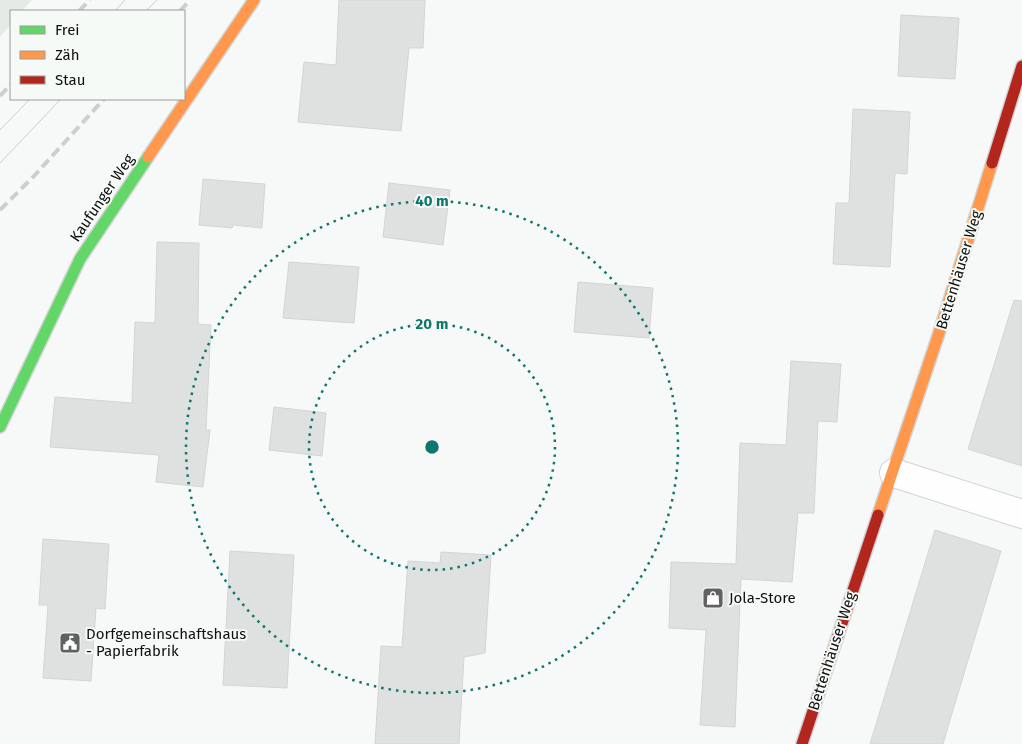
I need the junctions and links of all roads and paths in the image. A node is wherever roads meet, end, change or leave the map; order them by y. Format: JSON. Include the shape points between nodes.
{"nodes":[{"id":1,"x":254,"y":0,"type":"edge"},
{"id":2,"x":1022,"y":66,"type":"edge"},
{"id":3,"x":0,"y":427,"type":"edge"},
{"id":4,"x":894,"y":473,"type":"junction"},
{"id":5,"x":1022,"y":514,"type":"edge"},
{"id":6,"x":802,"y":744,"type":"edge"}],
"edges":[{"from":1,"to":3,"type":"street","name":"Kaufunger Weg","via":[[80,258]]},
{"from":2,"to":4,"type":"street","name":"Bettenhäuser Weg"},
{"from":4,"to":5,"type":"street"},
{"from":4,"to":6,"type":"street","name":"Bettenhäuser Weg"}]}
